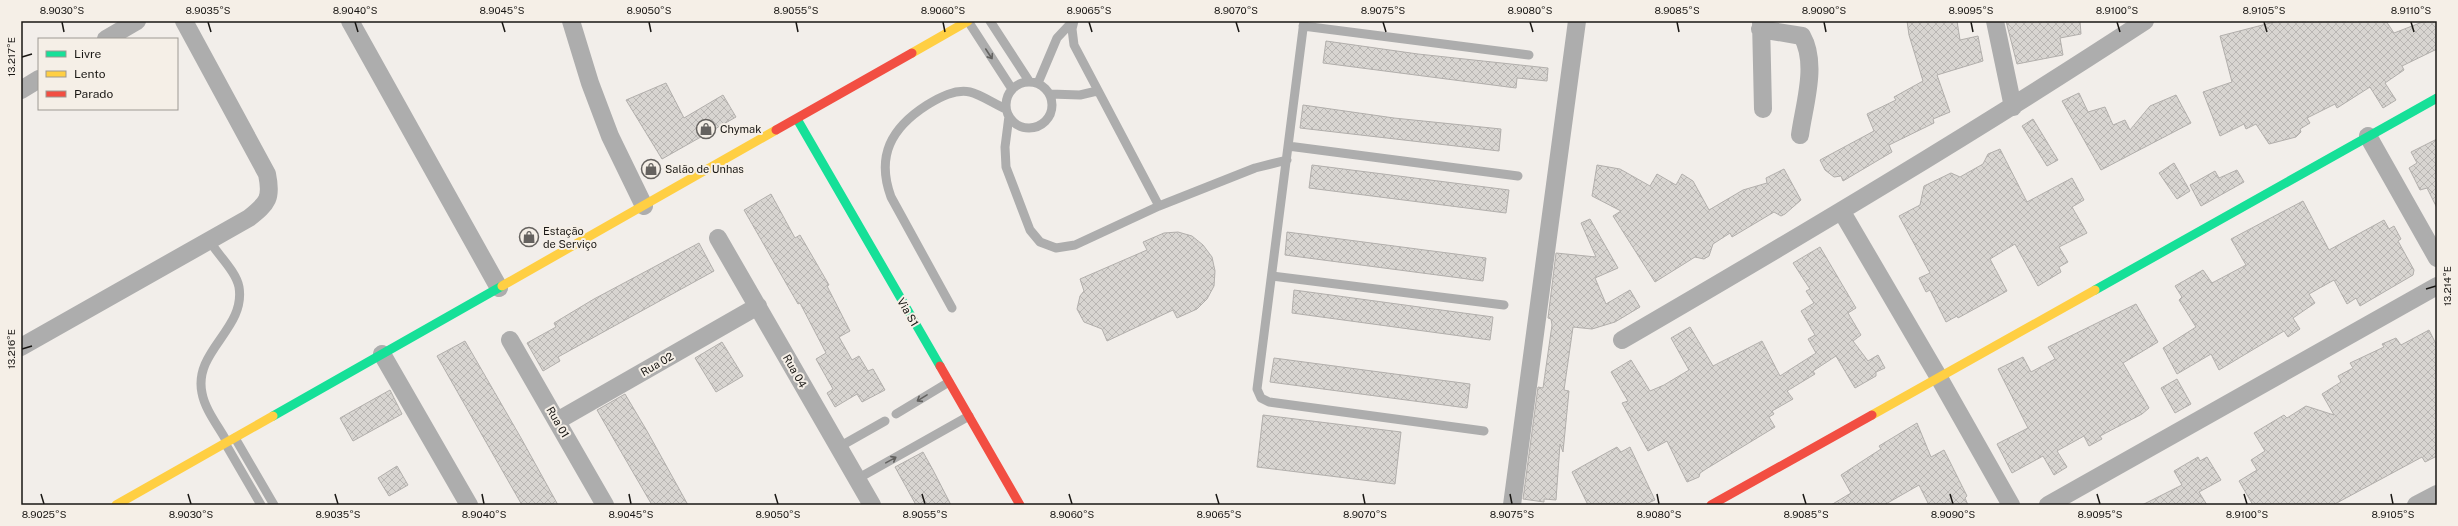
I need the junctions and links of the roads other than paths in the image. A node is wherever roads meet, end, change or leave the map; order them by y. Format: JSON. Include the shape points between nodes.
{"nodes":[{"id":1,"x":137,"y":21,"type":"edge"},
{"id":2,"x":184,"y":21,"type":"edge"},
{"id":3,"x":350,"y":21,"type":"edge"},
{"id":4,"x":571,"y":21,"type":"edge"},
{"id":5,"x":990,"y":21,"type":"edge"},
{"id":6,"x":1074,"y":21,"type":"edge"},
{"id":7,"x":1577,"y":21,"type":"edge"},
{"id":8,"x":1995,"y":21,"type":"edge"},
{"id":9,"x":2145,"y":21,"type":"edge"},
{"id":10,"x":965,"y":22,"type":"edge"},
{"id":11,"x":1304,"y":23,"type":"edge"},
{"id":12,"x":1761,"y":25,"type":"edge"},
{"id":13,"x":108,"y":38,"type":"edge"},
{"id":14,"x":1530,"y":55,"type":"dead end"},
{"id":15,"x":38,"y":80,"type":"edge"},
{"id":16,"x":1033,"y":82,"type":"junction"},
{"id":17,"x":1012,"y":88,"type":"junction"},
{"id":18,"x":21,"y":90,"type":"edge"},
{"id":19,"x":1097,"y":91,"type":"junction"},
{"id":20,"x":1050,"y":94,"type":"junction"},
{"id":21,"x":2437,"y":98,"type":"edge"},
{"id":22,"x":2013,"y":107,"type":"junction"},
{"id":23,"x":1763,"y":109,"type":"dead end"},
{"id":24,"x":1008,"y":112,"type":"junction"},
{"id":25,"x":797,"y":119,"type":"junction"},
{"id":26,"x":1800,"y":135,"type":"dead end"},
{"id":27,"x":2368,"y":136,"type":"junction"},
{"id":28,"x":1288,"y":146,"type":"junction"},
{"id":29,"x":1287,"y":160,"type":"junction"},
{"id":30,"x":1518,"y":176,"type":"dead end"},
{"id":31,"x":644,"y":206,"type":"junction"},
{"id":32,"x":1159,"y":206,"type":"junction"},
{"id":33,"x":1842,"y":212,"type":"junction"},
{"id":34,"x":718,"y":238,"type":"dead end"},
{"id":35,"x":209,"y":240,"type":"junction"},
{"id":36,"x":2437,"y":258,"type":"edge"},
{"id":37,"x":1272,"y":276,"type":"junction"},
{"id":38,"x":2437,"y":286,"type":"edge"},
{"id":39,"x":499,"y":288,"type":"junction"},
{"id":40,"x":1504,"y":305,"type":"dead end"},
{"id":41,"x":758,"y":306,"type":"junction"},
{"id":42,"x":952,"y":308,"type":"dead end"},
{"id":43,"x":510,"y":340,"type":"dead end"},
{"id":44,"x":1622,"y":340,"type":"dead end"},
{"id":45,"x":21,"y":346,"type":"edge"},
{"id":46,"x":382,"y":354,"type":"junction"},
{"id":47,"x":1938,"y":376,"type":"junction"},
{"id":48,"x":949,"y":382,"type":"junction"},
{"id":49,"x":896,"y":414,"type":"dead end"},
{"id":50,"x":969,"y":416,"type":"junction"},
{"id":51,"x":557,"y":421,"type":"junction"},
{"id":52,"x":885,"y":421,"type":"dead end"},
{"id":53,"x":1484,"y":431,"type":"dead end"},
{"id":54,"x":229,"y":441,"type":"junction"},
{"id":55,"x":839,"y":447,"type":"junction"},
{"id":56,"x":857,"y":479,"type":"junction"},
{"id":57,"x":2437,"y":494,"type":"edge"},
{"id":58,"x":116,"y":505,"type":"edge"},
{"id":59,"x":261,"y":505,"type":"edge"},
{"id":60,"x":274,"y":505,"type":"edge"},
{"id":61,"x":469,"y":505,"type":"edge"},
{"id":62,"x":605,"y":505,"type":"edge"},
{"id":63,"x":872,"y":505,"type":"edge"},
{"id":64,"x":1020,"y":505,"type":"edge"},
{"id":65,"x":1512,"y":505,"type":"edge"},
{"id":66,"x":1711,"y":505,"type":"edge"},
{"id":67,"x":2011,"y":505,"type":"edge"},
{"id":68,"x":2048,"y":505,"type":"edge"},
{"id":69,"x":2416,"y":505,"type":"edge"}],
"edges":[{"from":1,"to":13,"type":"street"},
{"from":2,"to":35,"type":"street","via":[[267,174],[269,185],[269,196],[264,206],[249,218]]},
{"from":3,"to":39,"type":"street"},
{"from":4,"to":31,"type":"street","via":[[610,136]]},
{"from":5,"to":16,"type":"lane"},
{"from":6,"to":16,"type":"lane","via":[[1056,38]]},
{"from":6,"to":19,"type":"lane","via":[[1074,45]]},
{"from":7,"to":65,"type":"street"},
{"from":8,"to":22,"type":"street"},
{"from":9,"to":22,"type":"street"},
{"from":10,"to":17,"type":"lane","one_way":true},
{"from":10,"to":25,"type":"street"},
{"from":11,"to":14,"type":"lane"},
{"from":11,"to":28,"type":"lane"},
{"from":12,"to":23,"type":"street"},
{"from":12,"to":26,"type":"street","via":[[1802,36],[1806,43],[1810,65]]},
{"from":15,"to":18,"type":"street"},
{"from":16,"to":17,"type":"lane","via":[[1020,83]]},
{"from":16,"to":20,"type":"lane"},
{"from":17,"to":24,"type":"lane","via":[[1006,102]]},
{"from":19,"to":20,"type":"lane","via":[[1080,95]]},
{"from":19,"to":32,"type":"lane"},
{"from":20,"to":24,"type":"lane","via":[[1050,115],[1040,126],[1019,126]]},
{"from":21,"to":27,"type":"street"},
{"from":22,"to":33,"type":"street"},
{"from":24,"to":32,"type":"lane","via":[[1006,167],[1030,230],[1040,242],[1056,248],[1075,245]]},
{"from":24,"to":42,"type":"lane","via":[[971,92],[957,92],[940,97],[909,116],[891,141],[886,158],[884,178],[891,197]]},
{"from":25,"to":31,"type":"street"},
{"from":25,"to":48,"type":"street","name":"Via S1"},
{"from":27,"to":36,"type":"street"},
{"from":27,"to":47,"type":"street"},
{"from":28,"to":29,"type":"lane"},
{"from":28,"to":30,"type":"lane"},
{"from":29,"to":32,"type":"lane","via":[[1255,168]]},
{"from":29,"to":37,"type":"lane"},
{"from":31,"to":39,"type":"street"},
{"from":33,"to":44,"type":"street"},
{"from":33,"to":47,"type":"street"},
{"from":34,"to":41,"type":"street","name":"Rua 04"},
{"from":35,"to":45,"type":"street"},
{"from":35,"to":54,"type":"lane","via":[[234,275],[238,286],[239,299],[232,323],[207,360],[202,370],[201,382],[206,404]]},
{"from":37,"to":40,"type":"lane"},
{"from":37,"to":53,"type":"lane","via":[[1257,389],[1261,398],[1269,402]]},
{"from":38,"to":68,"type":"street"},
{"from":39,"to":46,"type":"street"},
{"from":41,"to":51,"type":"street","name":"Rua 02"},
{"from":41,"to":55,"type":"street","name":"Rua 04"},
{"from":43,"to":51,"type":"street","name":"Rua 01"},
{"from":46,"to":54,"type":"street"},
{"from":46,"to":61,"type":"street"},
{"from":47,"to":66,"type":"street"},
{"from":47,"to":67,"type":"street"},
{"from":48,"to":49,"type":"lane","one_way":true},
{"from":48,"to":50,"type":"street","name":"Via S1"},
{"from":56,"to":50,"type":"lane","one_way":true},
{"from":50,"to":64,"type":"street","name":"Via S1"},
{"from":51,"to":62,"type":"street","name":"Rua 01"},
{"from":52,"to":55,"type":"lane"},
{"from":54,"to":58,"type":"street"},
{"from":54,"to":59,"type":"lane"},
{"from":54,"to":60,"type":"lane"},
{"from":55,"to":56,"type":"street","name":"Rua 04"},
{"from":56,"to":63,"type":"street","name":"Rua 04"},
{"from":57,"to":69,"type":"street"}]}
